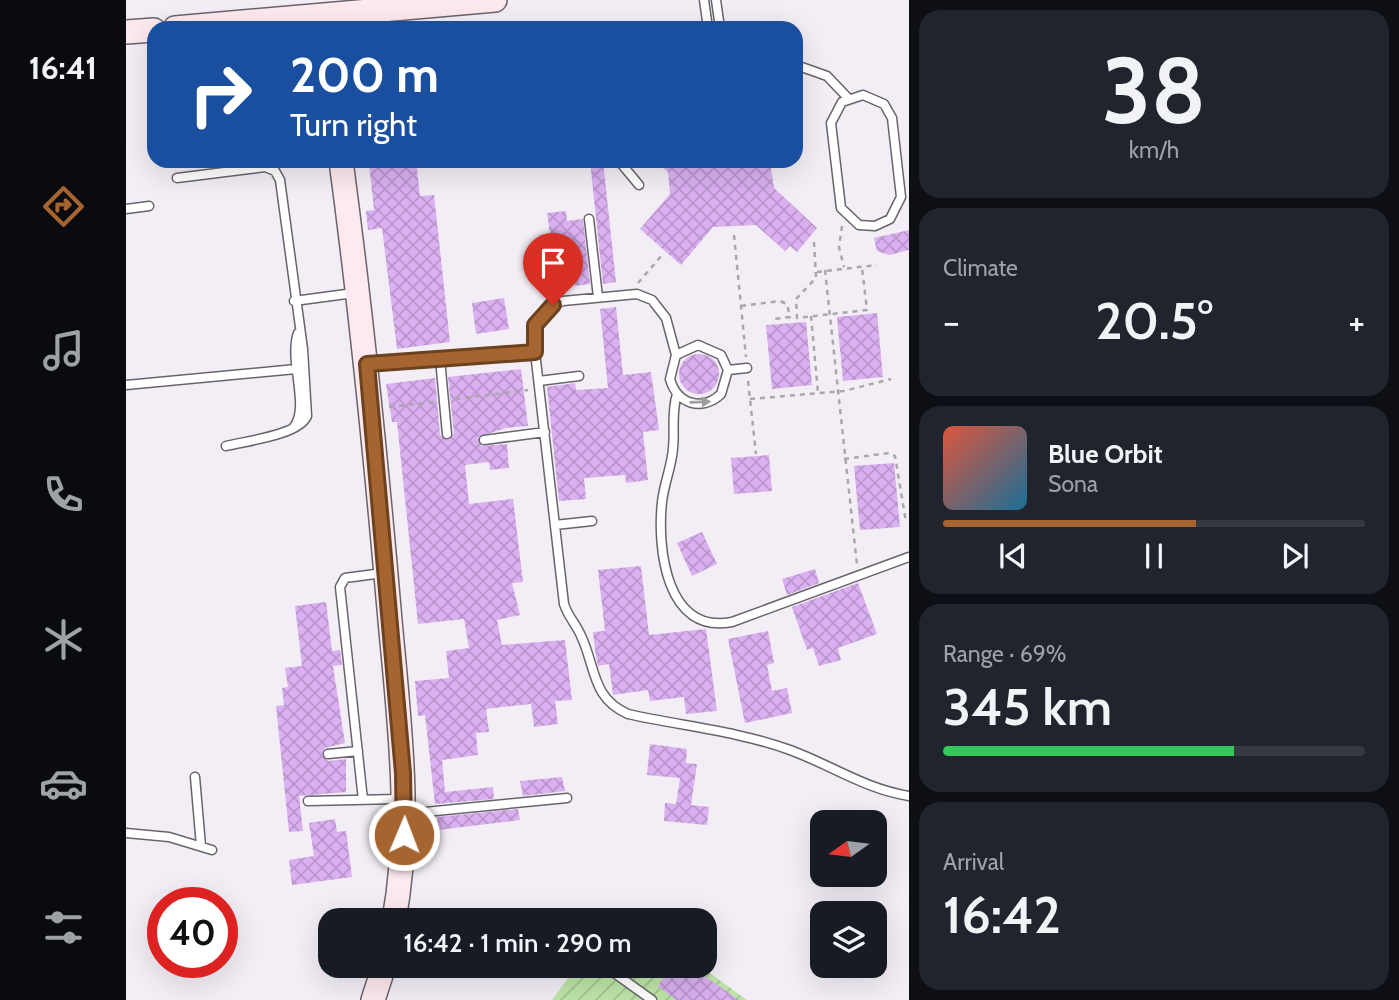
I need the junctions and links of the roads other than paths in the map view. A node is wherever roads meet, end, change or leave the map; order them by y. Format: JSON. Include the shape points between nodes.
{"nodes":[{"id":1,"x":495,"y":0,"type":"edge"},
{"id":2,"x":704,"y":0,"type":"edge"},
{"id":3,"x":716,"y":0,"type":"edge"},
{"id":4,"x":330,"y":21,"type":"edge"},
{"id":5,"x":707,"y":21,"type":"edge"},
{"id":6,"x":719,"y":21,"type":"edge"},
{"id":7,"x":147,"y":30,"type":"edge"},
{"id":8,"x":126,"y":32,"type":"edge"},
{"id":9,"x":803,"y":67,"type":"edge"},
{"id":10,"x":848,"y":98,"type":"junction"},
{"id":11,"x":256,"y":168,"type":"edge"},
{"id":12,"x":268,"y":168,"type":"edge"},
{"id":13,"x":342,"y":168,"type":"edge"},
{"id":14,"x":625,"y":168,"type":"edge"},
{"id":15,"x":177,"y":177,"type":"dead end"},
{"id":16,"x":639,"y":184,"type":"dead end"},
{"id":17,"x":149,"y":206,"type":"dead end"},
{"id":18,"x":126,"y":209,"type":"edge"},
{"id":19,"x":589,"y":219,"type":"dead end"},
{"id":20,"x":358,"y":292,"type":"junction"},
{"id":21,"x":598,"y":297,"type":"junction"},
{"id":22,"x":294,"y":301,"type":"junction"},
{"id":23,"x":298,"y":333,"type":"junction"},
{"id":24,"x":535,"y":352,"type":"junction"},
{"id":25,"x":676,"y":355,"type":"junction"},
{"id":26,"x":440,"y":359,"type":"junction"},
{"id":27,"x":367,"y":364,"type":"junction"},
{"id":28,"x":747,"y":368,"type":"road end"},
{"id":29,"x":296,"y":369,"type":"junction"},
{"id":30,"x":728,"y":370,"type":"junction"},
{"id":31,"x":579,"y":376,"type":"dead end"},
{"id":32,"x":539,"y":381,"type":"junction"},
{"id":33,"x":126,"y":385,"type":"edge"},
{"id":34,"x":677,"y":394,"type":"junction"},
{"id":35,"x":291,"y":430,"type":"junction"},
{"id":36,"x":545,"y":432,"type":"junction"},
{"id":37,"x":447,"y":434,"type":"dead end"},
{"id":38,"x":484,"y":440,"type":"dead end"},
{"id":39,"x":226,"y":446,"type":"dead end"},
{"id":40,"x":592,"y":521,"type":"dead end"},
{"id":41,"x":555,"y":525,"type":"junction"},
{"id":42,"x":909,"y":557,"type":"edge"},
{"id":43,"x":386,"y":573,"type":"junction"},
{"id":44,"x":358,"y":751,"type":"junction"},
{"id":45,"x":328,"y":754,"type":"dead end"},
{"id":46,"x":195,"y":777,"type":"dead end"},
{"id":47,"x":909,"y":796,"type":"edge"},
{"id":48,"x":567,"y":798,"type":"dead end"},
{"id":49,"x":363,"y":800,"type":"junction"},
{"id":50,"x":308,"y":801,"type":"dead end"},
{"id":51,"x":404,"y":806,"type":"junction"},
{"id":52,"x":126,"y":833,"type":"edge"},
{"id":53,"x":201,"y":846,"type":"junction"},
{"id":54,"x":212,"y":850,"type":"dead end"},
{"id":55,"x":396,"y":908,"type":"edge"},
{"id":56,"x":380,"y":978,"type":"edge"},
{"id":57,"x":621,"y":978,"type":"edge"},
{"id":58,"x":373,"y":1000,"type":"edge"},
{"id":59,"x":652,"y":1000,"type":"edge"}],
"edges":[{"from":1,"to":4,"type":"street"},
{"from":2,"to":5,"type":"lane"},
{"from":3,"to":6,"type":"lane"},
{"from":7,"to":8,"type":"street"},
{"from":9,"to":10,"type":"lane","via":[[827,76]]},
{"from":10,"to":10,"type":"lane","via":[[836,108],[831,123],[841,208],[867,227],[883,224],[895,213],[901,197],[889,111],[871,96]]},
{"from":11,"to":15,"type":"lane"},
{"from":12,"to":22,"type":"lane","via":[[280,180]]},
{"from":13,"to":20,"type":"street"},
{"from":14,"to":16,"type":"lane"},
{"from":17,"to":18,"type":"lane"},
{"from":19,"to":21,"type":"lane"},
{"from":20,"to":22,"type":"lane"},
{"from":20,"to":27,"type":"street"},
{"from":21,"to":24,"type":"lane","via":[[563,301],[546,310],[535,325]]},
{"from":21,"to":25,"type":"lane","via":[[645,296],[663,310]]},
{"from":22,"to":23,"type":"lane"},
{"from":23,"to":29,"type":"lane"},
{"from":23,"to":35,"type":"lane","via":[[307,416]]},
{"from":24,"to":26,"type":"lane"},
{"from":24,"to":32,"type":"lane"},
{"from":25,"to":30,"type":"lane","via":[[690,346],[707,346],[721,355]]},
{"from":25,"to":34,"type":"lane","via":[[670,379]]},
{"from":26,"to":27,"type":"lane"},
{"from":26,"to":37,"type":"lane"},
{"from":27,"to":43,"type":"street"},
{"from":28,"to":30,"type":"lane"},
{"from":29,"to":33,"type":"lane"},
{"from":29,"to":35,"type":"lane","via":[[300,416]]},
{"from":34,"to":30,"type":"lane","one_way":true,"via":[[691,403],[715,400],[726,387]]},
{"from":31,"to":32,"type":"lane"},
{"from":32,"to":36,"type":"lane"},
{"from":34,"to":42,"type":"lane","via":[[662,519],[668,580],[684,608],[702,620],[723,624]]},
{"from":35,"to":39,"type":"lane"},
{"from":36,"to":38,"type":"lane"},
{"from":36,"to":41,"type":"lane"},
{"from":40,"to":41,"type":"lane"},
{"from":41,"to":47,"type":"lane","via":[[564,604],[582,638],[595,682],[611,705],[628,714],[770,743],[869,787]]},
{"from":43,"to":44,"type":"lane","via":[[349,577],[340,583]]},
{"from":43,"to":51,"type":"street"},
{"from":44,"to":45,"type":"lane"},
{"from":44,"to":49,"type":"lane"},
{"from":46,"to":53,"type":"lane"},
{"from":48,"to":51,"type":"lane"},
{"from":49,"to":50,"type":"lane"},
{"from":49,"to":51,"type":"lane"},
{"from":51,"to":55,"type":"street"},
{"from":52,"to":53,"type":"lane"},
{"from":53,"to":54,"type":"lane"},
{"from":56,"to":58,"type":"street"},
{"from":57,"to":59,"type":"lane"}]}
